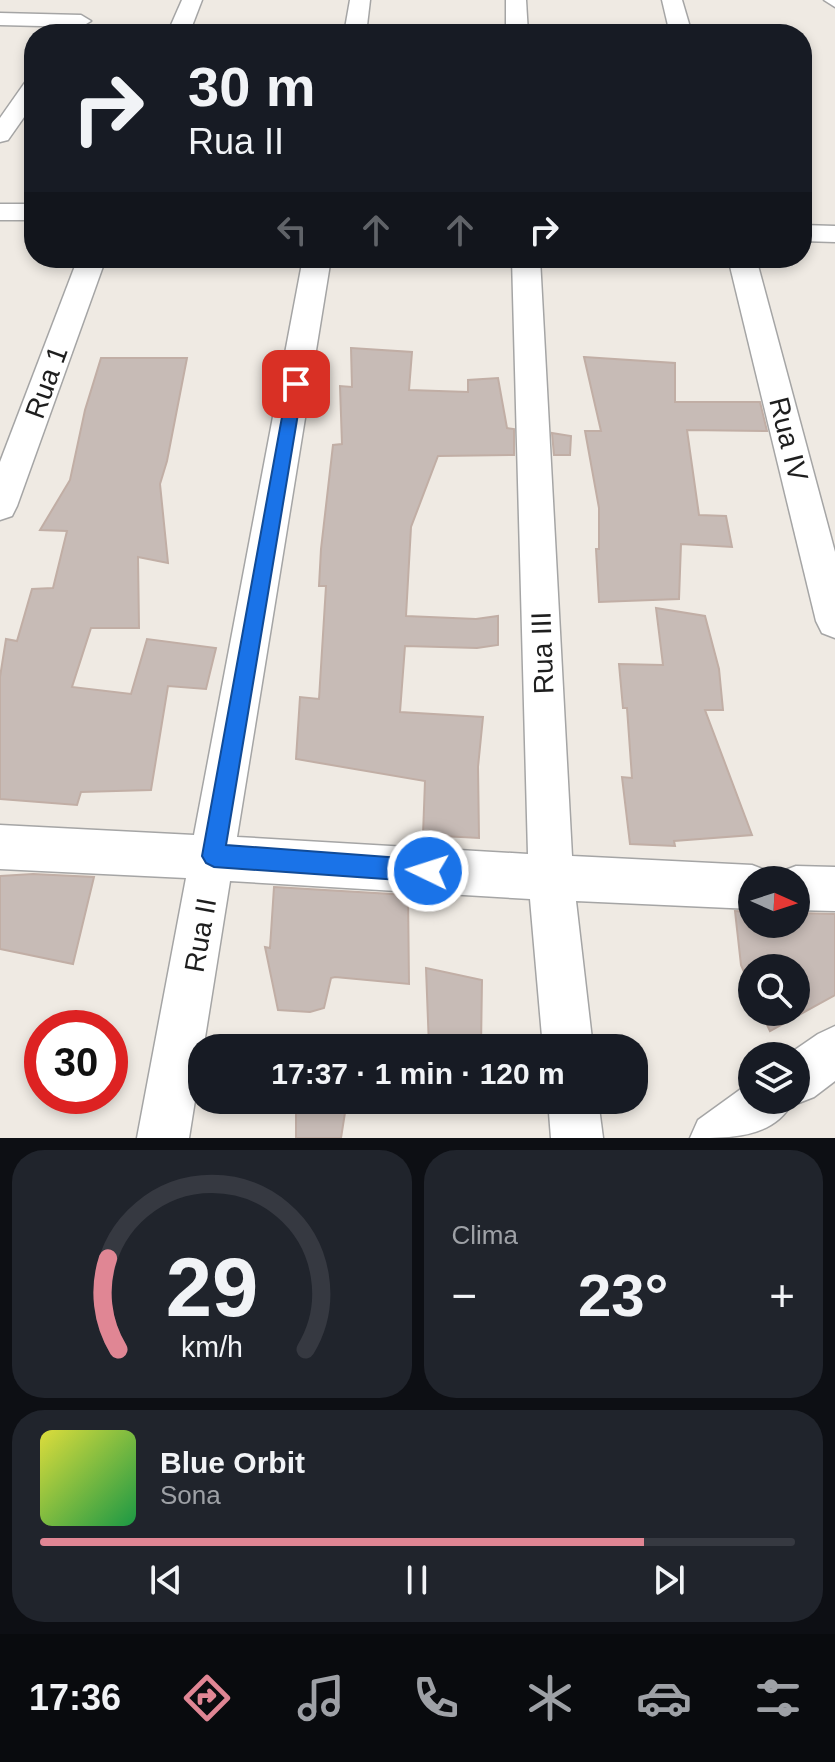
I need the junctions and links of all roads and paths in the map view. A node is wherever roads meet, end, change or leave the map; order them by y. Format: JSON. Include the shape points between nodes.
{"nodes":[{"id":1,"x":192,"y":0,"type":"edge"},
{"id":2,"x":360,"y":0,"type":"edge"},
{"id":3,"x":516,"y":0,"type":"edge"},
{"id":4,"x":672,"y":0,"type":"edge"},
{"id":5,"x":0,"y":19,"type":"edge"},
{"id":6,"x":43,"y":24,"type":"edge"},
{"id":7,"x":182,"y":24,"type":"edge"},
{"id":8,"x":356,"y":24,"type":"edge"},
{"id":9,"x":517,"y":24,"type":"edge"},
{"id":10,"x":678,"y":24,"type":"edge"},
{"id":11,"x":24,"y":96,"type":"edge"},
{"id":12,"x":8,"y":111,"type":"edge"},
{"id":13,"x":0,"y":135,"type":"edge"},
{"id":14,"x":0,"y":212,"type":"edge"},
{"id":15,"x":24,"y":212,"type":"edge"},
{"id":16,"x":812,"y":233,"type":"edge"},
{"id":17,"x":835,"y":234,"type":"edge"},
{"id":18,"x":88,"y":268,"type":"edge"},
{"id":19,"x":315,"y":268,"type":"edge"},
{"id":20,"x":526,"y":268,"type":"edge"},
{"id":21,"x":745,"y":268,"type":"edge"},
{"id":22,"x":0,"y":506,"type":"edge"},
{"id":23,"x":835,"y":621,"type":"edge"},
{"id":24,"x":0,"y":847,"type":"edge"},
{"id":25,"x":214,"y":856,"type":"junction"},
{"id":26,"x":551,"y":880,"type":"junction"},
{"id":27,"x":738,"y":887,"type":"edge"},
{"id":28,"x":810,"y":888,"type":"edge"},
{"id":29,"x":835,"y":889,"type":"edge"},
{"id":30,"x":567,"y":1034,"type":"edge"},
{"id":31,"x":835,"y":1051,"type":"edge"},
{"id":32,"x":810,"y":1069,"type":"edge"},
{"id":33,"x":574,"y":1114,"type":"edge"},
{"id":34,"x":749,"y":1114,"type":"edge"},
{"id":35,"x":163,"y":1138,"type":"edge"},
{"id":36,"x":577,"y":1138,"type":"edge"},
{"id":37,"x":716,"y":1138,"type":"edge"}],
"edges":[{"from":1,"to":7,"type":"street"},
{"from":2,"to":8,"type":"street"},
{"from":3,"to":9,"type":"street"},
{"from":4,"to":10,"type":"street"},
{"from":5,"to":6,"type":"street"},
{"from":11,"to":12,"type":"street"},
{"from":12,"to":13,"type":"street"},
{"from":14,"to":15,"type":"street"},
{"from":16,"to":17,"type":"street"},
{"from":18,"to":22,"type":"street","name":"Rua 1"},
{"from":19,"to":25,"type":"street","name":"Rua II"},
{"from":20,"to":26,"type":"street","name":"Rua III"},
{"from":21,"to":23,"type":"street","name":"Rua IV"},
{"from":24,"to":25,"type":"street"},
{"from":25,"to":26,"type":"street"},
{"from":25,"to":35,"type":"street","name":"Rua II"},
{"from":26,"to":27,"type":"street"},
{"from":26,"to":30,"type":"street","name":"Rua III"},
{"from":28,"to":29,"type":"street"},
{"from":31,"to":32,"type":"street"},
{"from":33,"to":36,"type":"street"},
{"from":34,"to":37,"type":"street"}]}
